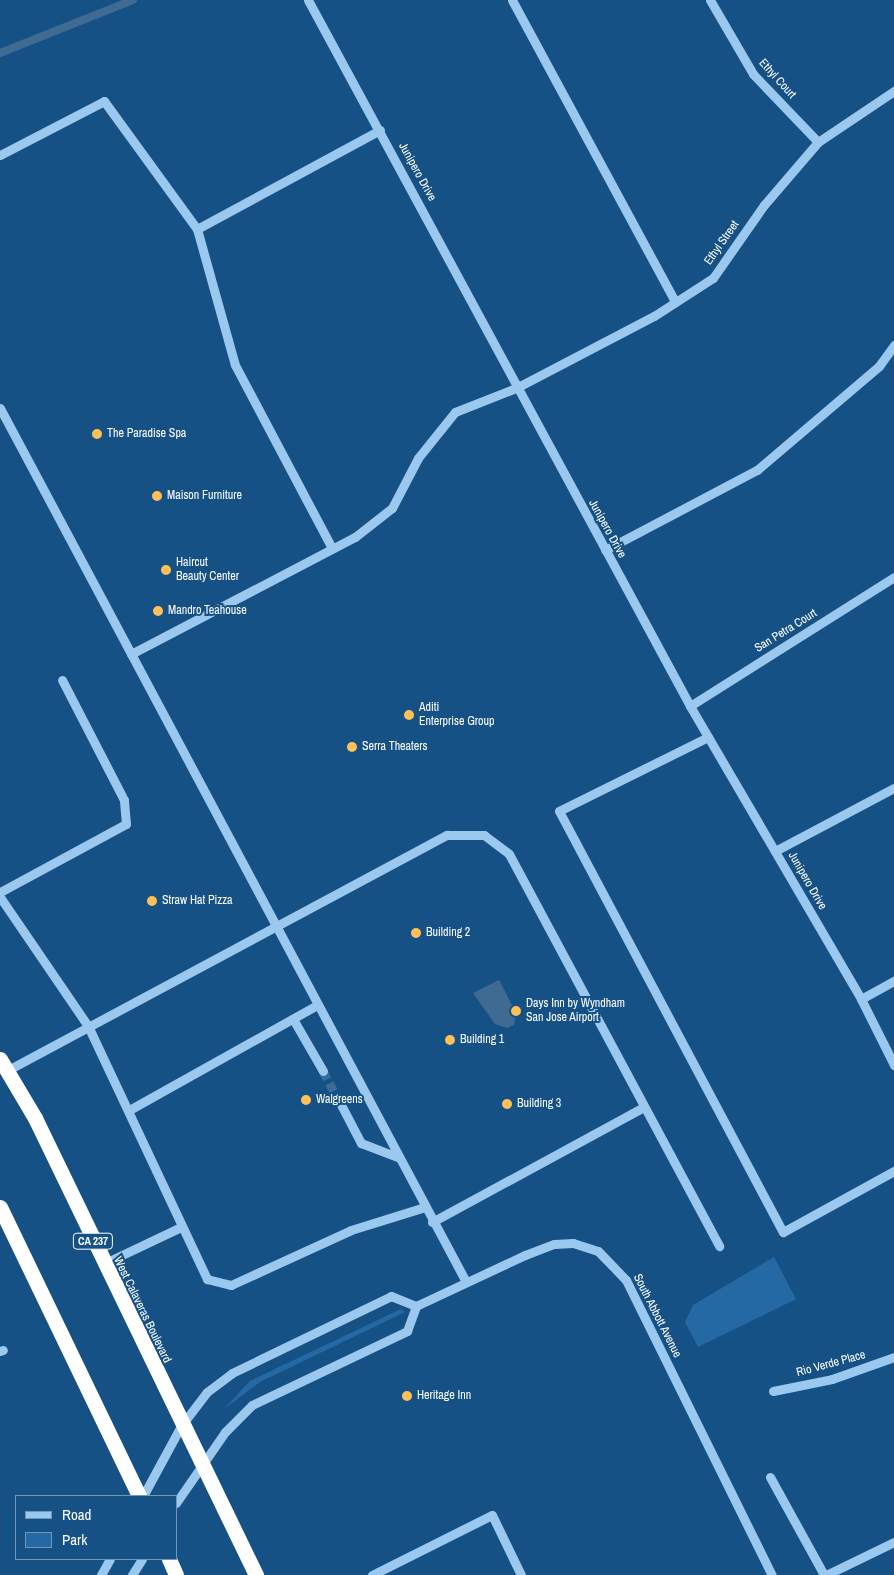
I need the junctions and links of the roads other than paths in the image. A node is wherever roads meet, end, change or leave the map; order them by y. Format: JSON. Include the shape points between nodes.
{"nodes":[{"id":1,"x":308,"y":0,"type":"edge"},
{"id":2,"x":512,"y":0,"type":"edge"},
{"id":3,"x":710,"y":0,"type":"edge"},
{"id":4,"x":894,"y":91,"type":"edge"},
{"id":5,"x":380,"y":130,"type":"junction"},
{"id":6,"x":818,"y":142,"type":"junction"},
{"id":7,"x":0,"y":155,"type":"edge"},
{"id":8,"x":197,"y":229,"type":"junction"},
{"id":9,"x":675,"y":302,"type":"junction"},
{"id":10,"x":894,"y":345,"type":"edge"},
{"id":11,"x":516,"y":388,"type":"junction"},
{"id":12,"x":0,"y":408,"type":"edge"},
{"id":13,"x":332,"y":548,"type":"junction"},
{"id":14,"x":605,"y":550,"type":"junction"},
{"id":15,"x":894,"y":577,"type":"edge"},
{"id":16,"x":131,"y":654,"type":"junction"},
{"id":17,"x":62,"y":680,"type":"dead end"},
{"id":18,"x":690,"y":706,"type":"junction"},
{"id":19,"x":708,"y":737,"type":"junction"},
{"id":20,"x":894,"y":788,"type":"edge"},
{"id":21,"x":775,"y":851,"type":"junction"},
{"id":22,"x":0,"y":892,"type":"edge"},
{"id":23,"x":0,"y":898,"type":"edge"},
{"id":24,"x":275,"y":926,"type":"junction"},
{"id":25,"x":894,"y":981,"type":"edge"},
{"id":26,"x":861,"y":999,"type":"junction"},
{"id":27,"x":317,"y":1005,"type":"junction"},
{"id":28,"x":293,"y":1019,"type":"junction"},
{"id":29,"x":88,"y":1026,"type":"junction"},
{"id":30,"x":4,"y":1064,"type":"edge"},
{"id":31,"x":894,"y":1065,"type":"edge"},
{"id":32,"x":323,"y":1071,"type":"tunnel mouth"},
{"id":33,"x":338,"y":1099,"type":"tunnel mouth"},
{"id":34,"x":644,"y":1106,"type":"junction"},
{"id":35,"x":131,"y":1109,"type":"junction"},
{"id":36,"x":398,"y":1157,"type":"junction"},
{"id":37,"x":894,"y":1171,"type":"edge"},
{"id":38,"x":0,"y":1207,"type":"edge"},
{"id":39,"x":425,"y":1207,"type":"junction"},
{"id":40,"x":432,"y":1222,"type":"junction"},
{"id":41,"x":181,"y":1228,"type":"junction"},
{"id":42,"x":720,"y":1246,"type":"dead end"},
{"id":43,"x":103,"y":1264,"type":"junction"},
{"id":44,"x":466,"y":1282,"type":"junction"},
{"id":45,"x":416,"y":1306,"type":"junction"},
{"id":46,"x":894,"y":1357,"type":"edge"},
{"id":47,"x":773,"y":1391,"type":"dead end"},
{"id":48,"x":181,"y":1426,"type":"junction"},
{"id":49,"x":200,"y":1467,"type":"junction"},
{"id":50,"x":770,"y":1477,"type":"dead end"},
{"id":51,"x":138,"y":1495,"type":"edge"},
{"id":52,"x":144,"y":1495,"type":"edge"},
{"id":53,"x":178,"y":1500,"type":"edge"},
{"id":54,"x":894,"y":1542,"type":"edge"},
{"id":55,"x":109,"y":1560,"type":"edge"},
{"id":56,"x":141,"y":1560,"type":"edge"},
{"id":57,"x":169,"y":1560,"type":"edge"},
{"id":58,"x":101,"y":1575,"type":"edge"},
{"id":59,"x":132,"y":1575,"type":"edge"},
{"id":60,"x":176,"y":1575,"type":"edge"},
{"id":61,"x":256,"y":1575,"type":"edge"},
{"id":62,"x":372,"y":1575,"type":"edge"},
{"id":63,"x":521,"y":1575,"type":"edge"},
{"id":64,"x":772,"y":1575,"type":"edge"},
{"id":65,"x":825,"y":1575,"type":"edge"}],
"edges":[{"from":1,"to":5,"type":"street","name":"Junipero Drive"},
{"from":2,"to":9,"type":"street"},
{"from":3,"to":6,"type":"street","name":"Ethyl Court","via":[[752,74]]},
{"from":4,"to":6,"type":"street","name":"Ethyl Street"},
{"from":5,"to":8,"type":"street"},
{"from":5,"to":11,"type":"street","name":"Junipero Drive"},
{"from":6,"to":9,"type":"street","name":"Ethyl Street","via":[[764,205],[713,278]]},
{"from":7,"to":8,"type":"street","via":[[104,101]]},
{"from":8,"to":13,"type":"street","via":[[235,364]]},
{"from":9,"to":11,"type":"street","name":"Ethyl Street"},
{"from":10,"to":14,"type":"street","via":[[879,366],[757,470]]},
{"from":11,"to":13,"type":"street","name":"Ethyl Street","via":[[455,412],[430,440],[392,508]]},
{"from":11,"to":14,"type":"street","name":"Junipero Drive"},
{"from":12,"to":16,"type":"street"},
{"from":13,"to":16,"type":"street","name":"Ethyl Street"},
{"from":14,"to":18,"type":"street","name":"Junipero Drive"},
{"from":15,"to":18,"type":"street","name":"San Petra Court"},
{"from":16,"to":24,"type":"street"},
{"from":17,"to":22,"type":"street","via":[[124,800],[126,824]]},
{"from":18,"to":19,"type":"street","name":"Junipero Drive"},
{"from":19,"to":21,"type":"street","name":"Junipero Drive"},
{"from":19,"to":37,"type":"street","via":[[559,811],[783,1232]]},
{"from":20,"to":21,"type":"street"},
{"from":21,"to":26,"type":"street","name":"Junipero Drive"},
{"from":23,"to":29,"type":"street"},
{"from":24,"to":27,"type":"street"},
{"from":24,"to":29,"type":"street"},
{"from":24,"to":34,"type":"street","via":[[448,835],[484,835],[509,854]]},
{"from":25,"to":26,"type":"street"},
{"from":26,"to":31,"type":"street","name":"Junipero Drive"},
{"from":27,"to":28,"type":"street"},
{"from":27,"to":36,"type":"street"},
{"from":28,"to":32,"type":"street"},
{"from":28,"to":35,"type":"street"},
{"from":29,"to":30,"type":"street"},
{"from":29,"to":35,"type":"street"},
{"from":30,"to":43,"type":"highway","name":"West Calaveras Boulevard","number":"CA 237"},
{"from":33,"to":36,"type":"street","via":[[361,1143]]},
{"from":34,"to":40,"type":"street"},
{"from":34,"to":42,"type":"street"},
{"from":35,"to":41,"type":"street"},
{"from":36,"to":39,"type":"street"},
{"from":38,"to":51,"type":"highway"},
{"from":39,"to":40,"type":"street"},
{"from":39,"to":41,"type":"street","via":[[351,1230],[231,1285],[207,1279]]},
{"from":40,"to":44,"type":"street"},
{"from":41,"to":43,"type":"street"},
{"from":43,"to":48,"type":"highway","name":"West Calaveras Boulevard","number":"CA 237"},
{"from":44,"to":45,"type":"street","name":"South Abbott Avenue"},
{"from":44,"to":64,"type":"street","name":"South Abbott Avenue","via":[[554,1244],[573,1243],[598,1251],[616,1266]]},
{"from":45,"to":48,"type":"street","via":[[391,1296],[257,1360],[207,1392]]},
{"from":45,"to":49,"type":"street","via":[[407,1331],[252,1405],[225,1432]]},
{"from":46,"to":47,"type":"street","name":"Rio Verde Place","via":[[832,1379]]},
{"from":48,"to":49,"type":"highway","name":"West Calaveras Boulevard","number":"CA 237"},
{"from":48,"to":52,"type":"street"},
{"from":49,"to":53,"type":"street"},
{"from":49,"to":61,"type":"highway","name":"West Calaveras Boulevard","number":"CA 237"},
{"from":50,"to":65,"type":"street"},
{"from":54,"to":65,"type":"street"},
{"from":55,"to":58,"type":"street"},
{"from":56,"to":59,"type":"street"},
{"from":57,"to":60,"type":"highway"},
{"from":62,"to":63,"type":"street","via":[[492,1515]]}]}
